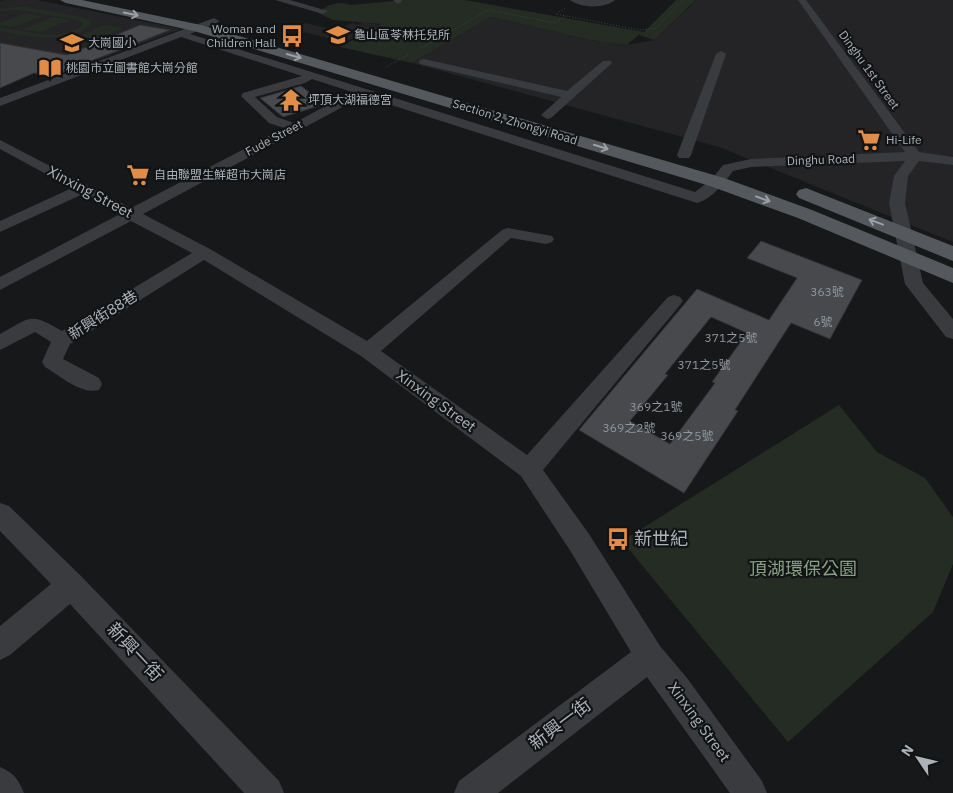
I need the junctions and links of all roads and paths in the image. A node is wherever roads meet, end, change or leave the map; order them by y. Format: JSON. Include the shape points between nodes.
{"nodes":[{"id":1,"x":66,"y":0,"type":"edge"},
{"id":2,"x":114,"y":0,"type":"edge"},
{"id":3,"x":279,"y":0,"type":"edge"},
{"id":4,"x":575,"y":0,"type":"edge"},
{"id":5,"x":611,"y":0,"type":"edge"},
{"id":6,"x":683,"y":0,"type":"edge"},
{"id":7,"x":802,"y":0,"type":"edge"},
{"id":8,"x":323,"y":11,"type":"dead end"},
{"id":9,"x":565,"y":16,"type":"junction"},
{"id":10,"x":214,"y":21,"type":"junction"},
{"id":11,"x":197,"y":28,"type":"junction"},
{"id":12,"x":181,"y":34,"type":"junction"},
{"id":13,"x":420,"y":48,"type":"dead end"},
{"id":14,"x":411,"y":53,"type":"dead end"},
{"id":15,"x":721,"y":54,"type":"dead end"},
{"id":16,"x":424,"y":62,"type":"dead end"},
{"id":17,"x":607,"y":63,"type":"dead end"},
{"id":18,"x":386,"y":68,"type":"joint"},
{"id":19,"x":312,"y":75,"type":"junction"},
{"id":20,"x":362,"y":91,"type":"junction"},
{"id":21,"x":422,"y":94,"type":"junction"},
{"id":22,"x":568,"y":95,"type":"junction"},
{"id":23,"x":0,"y":102,"type":"edge"},
{"id":24,"x":404,"y":104,"type":"junction"},
{"id":25,"x":529,"y":110,"type":"dead end"},
{"id":26,"x":547,"y":115,"type":"junction"},
{"id":27,"x":565,"y":120,"type":"dead end"},
{"id":28,"x":295,"y":127,"type":"junction"},
{"id":29,"x":666,"y":150,"type":"dead end"},
{"id":30,"x":6,"y":153,"type":"edge"},
{"id":31,"x":684,"y":155,"type":"junction"},
{"id":32,"x":915,"y":156,"type":"junction"},
{"id":33,"x":953,"y":161,"type":"edge"},
{"id":34,"x":714,"y":168,"type":"junction"},
{"id":35,"x":84,"y":188,"type":"junction"},
{"id":36,"x":132,"y":214,"type":"junction"},
{"id":37,"x":0,"y":227,"type":"edge"},
{"id":38,"x":904,"y":233,"type":"junction"},
{"id":39,"x":546,"y":239,"type":"dead end"},
{"id":40,"x":204,"y":253,"type":"junction"},
{"id":41,"x":953,"y":254,"type":"edge"},
{"id":42,"x":910,"y":257,"type":"junction"},
{"id":43,"x":953,"y":276,"type":"edge"},
{"id":44,"x":0,"y":284,"type":"edge"},
{"id":45,"x":674,"y":301,"type":"dead end"},
{"id":46,"x":953,"y":332,"type":"edge"},
{"id":47,"x":62,"y":340,"type":"junction"},
{"id":48,"x":0,"y":343,"type":"edge"},
{"id":49,"x":368,"y":351,"type":"junction"},
{"id":50,"x":92,"y":384,"type":"dead end"},
{"id":51,"x":529,"y":469,"type":"junction"},
{"id":52,"x":0,"y":514,"type":"edge"},
{"id":53,"x":71,"y":585,"type":"junction"},
{"id":54,"x":0,"y":645,"type":"edge"},
{"id":55,"x":650,"y":656,"type":"junction"},
{"id":56,"x":0,"y":784,"type":"edge"},
{"id":57,"x":7,"y":793,"type":"edge"},
{"id":58,"x":268,"y":793,"type":"edge"},
{"id":59,"x":471,"y":793,"type":"edge"},
{"id":60,"x":750,"y":793,"type":"edge"}],
"edges":[{"from":1,"to":11,"type":"main road","name":"Section 2, Zhongyi Road","one_way":true},
{"from":2,"to":10,"type":"main road"},
{"from":3,"to":8,"type":"street"},
{"from":4,"to":5,"type":"street","via":[[605,3]]},
{"from":4,"to":9,"type":"path","via":[[556,14]]},
{"from":6,"to":9,"type":"path","via":[[656,28],[650,30]]},
{"from":7,"to":32,"type":"street","name":"Dinghu 1st Street"},
{"from":9,"to":13,"type":"path","via":[[554,23],[489,10]]},
{"from":10,"to":11,"type":"street"},
{"from":10,"to":18,"type":"main road"},
{"from":11,"to":12,"type":"street"},
{"from":11,"to":21,"type":"main road","name":"Section 2, Zhongyi Road","one_way":true},
{"from":12,"to":19,"type":"street"},
{"from":12,"to":23,"type":"street"},
{"from":14,"to":18,"type":"path"},
{"from":15,"to":31,"type":"street"},
{"from":16,"to":22,"type":"street"},
{"from":17,"to":22,"type":"street"},
{"from":19,"to":20,"type":"street"},
{"from":19,"to":28,"type":"street","via":[[246,96],[273,120]]},
{"from":20,"to":24,"type":"street"},
{"from":20,"to":28,"type":"street","name":"Fude Street"},
{"from":21,"to":24,"type":"main road"},
{"from":21,"to":34,"type":"main road","name":"Section 2, Zhongyi Road","one_way":true},
{"from":22,"to":26,"type":"street"},
{"from":24,"to":34,"type":"street","via":[[697,198]]},
{"from":25,"to":26,"type":"main road","name":"Section 2, Zhongyi Road"},
{"from":26,"to":27,"type":"main road","name":"Section 2, Zhongyi Road"},
{"from":28,"to":36,"type":"street","name":"Fude Street"},
{"from":29,"to":31,"type":"main road","name":"Section 2, Zhongyi Road"},
{"from":30,"to":35,"type":"street","name":"Xinxing Street"},
{"from":31,"to":34,"type":"main road","name":"Section 2, Zhongyi Road"},
{"from":32,"to":33,"type":"street","name":"Dinghu Road"},
{"from":32,"to":34,"type":"street","name":"Dinghu Road","via":[[751,163]]},
{"from":32,"to":38,"type":"street","via":[[901,176],[897,203]]},
{"from":38,"to":34,"type":"main road","name":"Section 2, Zhongyi Road","one_way":true,"via":[[805,194]]},
{"from":34,"to":42,"type":"main road","name":"Section 2, Zhongyi Road","one_way":true,"via":[[805,214]]},
{"from":35,"to":36,"type":"street","name":"Xinxing Street"},
{"from":35,"to":37,"type":"street"},
{"from":36,"to":40,"type":"street","name":"Xinxing Street"},
{"from":36,"to":44,"type":"street","name":"Fude Street"},
{"from":38,"to":41,"type":"main road","name":"Section 2, Zhongyi Road"},
{"from":38,"to":42,"type":"street"},
{"from":39,"to":49,"type":"street","via":[[508,233]]},
{"from":40,"to":47,"type":"street","name":"新興街88巷"},
{"from":40,"to":49,"type":"street","name":"Xinxing Street"},
{"from":42,"to":43,"type":"main road","name":"Section 2, Zhongyi Road"},
{"from":42,"to":46,"type":"street","via":[[914,284]]},
{"from":45,"to":51,"type":"street"},
{"from":47,"to":48,"type":"street","name":"新興街88巷","via":[[35,324]]},
{"from":47,"to":50,"type":"street","via":[[52,362]]},
{"from":49,"to":51,"type":"street","name":"Xinxing Street"},
{"from":51,"to":55,"type":"street","name":"Xinxing Street"},
{"from":52,"to":53,"type":"street","name":"新興一街"},
{"from":53,"to":54,"type":"street"},
{"from":53,"to":58,"type":"street","name":"新興一街"},
{"from":55,"to":59,"type":"street","name":"新興一街"},
{"from":55,"to":60,"type":"street","name":"Xinxing Street"},
{"from":56,"to":57,"type":"street"}]}
